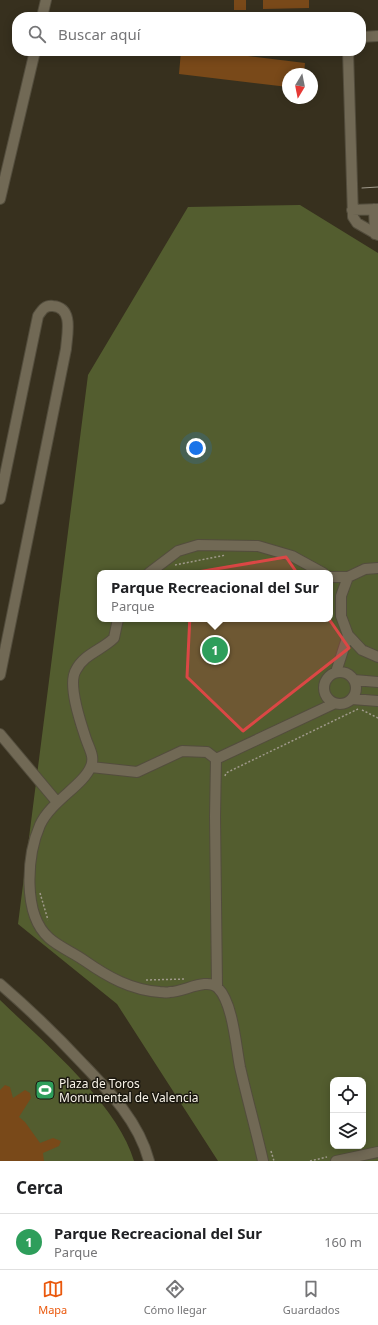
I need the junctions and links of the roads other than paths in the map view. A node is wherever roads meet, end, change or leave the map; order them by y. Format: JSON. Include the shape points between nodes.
{"nodes":[{"id":1,"x":46,"y":0,"type":"edge"},
{"id":2,"x":43,"y":12,"type":"edge"},
{"id":3,"x":378,"y":36,"type":"edge"},
{"id":4,"x":366,"y":37,"type":"edge"},
{"id":5,"x":34,"y":56,"type":"edge"},
{"id":6,"x":348,"y":56,"type":"edge"},
{"id":7,"x":0,"y":199,"type":"edge"},
{"id":8,"x":376,"y":209,"type":"edge"},
{"id":9,"x":352,"y":210,"type":"junction"},
{"id":10,"x":376,"y":235,"type":"edge"},
{"id":11,"x":0,"y":499,"type":"edge"},
{"id":12,"x":378,"y":568,"type":"edge"},
{"id":13,"x":153,"y":570,"type":"edge"},
{"id":14,"x":318,"y":570,"type":"edge"},
{"id":15,"x":333,"y":577,"type":"edge"},
{"id":16,"x":348,"y":577,"type":"junction"},
{"id":17,"x":117,"y":622,"type":"edge"},
{"id":18,"x":348,"y":635,"type":"junction"},
{"id":19,"x":378,"y":657,"type":"edge"},
{"id":20,"x":336,"y":672,"type":"junction"},
{"id":21,"x":0,"y":675,"type":"edge"},
{"id":22,"x":354,"y":680,"type":"junction"},
{"id":23,"x":378,"y":682,"type":"edge"},
{"id":24,"x":352,"y":699,"type":"junction"},
{"id":25,"x":378,"y":701,"type":"edge"},
{"id":26,"x":333,"y":704,"type":"junction"},
{"id":27,"x":0,"y":734,"type":"edge"},
{"id":28,"x":216,"y":759,"type":"junction"},
{"id":29,"x":91,"y":767,"type":"junction"},
{"id":30,"x":57,"y":802,"type":"junction"},
{"id":31,"x":0,"y":984,"type":"edge"},
{"id":32,"x":217,"y":986,"type":"junction"},
{"id":33,"x":378,"y":1152,"type":"edge"},
{"id":34,"x":149,"y":1161,"type":"edge"},
{"id":35,"x":263,"y":1161,"type":"edge"},
{"id":36,"x":336,"y":1161,"type":"edge"}],
"edges":[{"from":1,"to":2,"type":"street"},
{"from":3,"to":4,"type":"street"},
{"from":5,"to":7,"type":"street"},
{"from":6,"to":9,"type":"street"},
{"from":8,"to":9,"type":"street"},
{"from":8,"to":10,"type":"street"},
{"from":9,"to":10,"type":"street","via":[[357,223]]},
{"from":11,"to":21,"type":"street","via":[[38,316],[42,309],[48,306],[60,307],[66,312],[68,320],[66,349]]},
{"from":12,"to":16,"type":"street"},
{"from":13,"to":14,"type":"street","via":[[178,551],[198,545],[258,546],[292,556]]},
{"from":15,"to":16,"type":"street"},
{"from":16,"to":18,"type":"street","via":[[340,596],[340,603],[341,616]]},
{"from":17,"to":29,"type":"street","via":[[114,638],[85,658],[75,670],[72,682],[81,725],[93,760]]},
{"from":18,"to":19,"type":"street","via":[[362,650]]},
{"from":18,"to":20,"type":"street"},
{"from":20,"to":22,"type":"street","via":[[346,673]]},
{"from":20,"to":26,"type":"street","via":[[327,677],[323,687],[325,697]]},
{"from":22,"to":23,"type":"street"},
{"from":22,"to":24,"type":"street","via":[[357,690]]},
{"from":24,"to":25,"type":"street"},
{"from":24,"to":26,"type":"street","via":[[343,705]]},
{"from":26,"to":28,"type":"street"},
{"from":27,"to":30,"type":"street"},
{"from":28,"to":29,"type":"street","via":[[207,752],[182,751],[137,772]]},
{"from":28,"to":32,"type":"street"},
{"from":29,"to":30,"type":"street"},
{"from":30,"to":32,"type":"street","via":[[40,826],[29,882],[33,910],[48,937],[102,973],[132,988],[171,992],[208,984]]},
{"from":31,"to":34,"type":"street","via":[[47,1025],[120,1103],[146,1147]]},
{"from":32,"to":35,"type":"street","via":[[222,992],[232,1019],[240,1066]]},
{"from":33,"to":36,"type":"street"}]}
